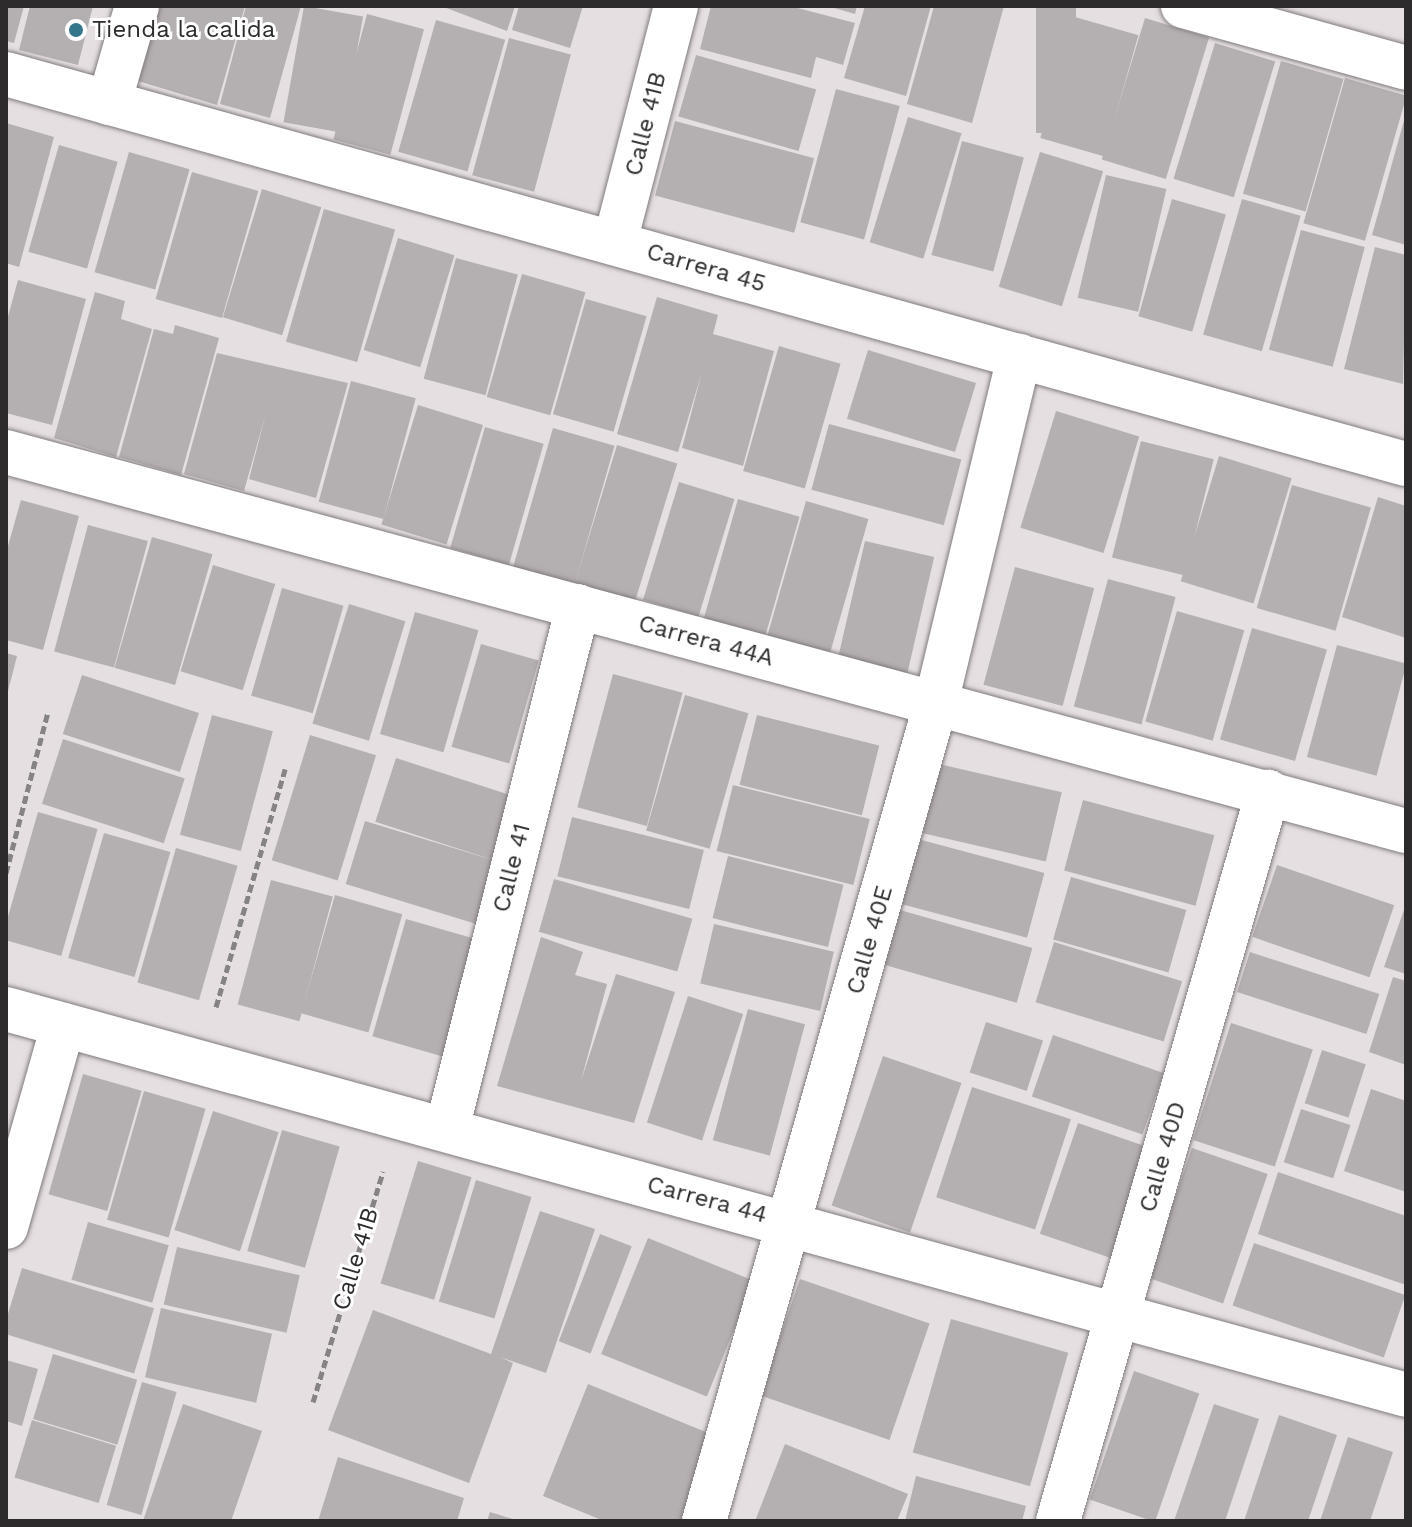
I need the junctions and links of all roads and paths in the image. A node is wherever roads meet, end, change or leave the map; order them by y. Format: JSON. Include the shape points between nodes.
{"nodes":[{"id":1,"x":137,"y":6,"type":"edge"},
{"id":2,"x":676,"y":6,"type":"edge"},
{"id":3,"x":1183,"y":6,"type":"edge"},
{"id":4,"x":1406,"y":68,"type":"edge"},
{"id":5,"x":6,"y":74,"type":"edge"},
{"id":6,"x":109,"y":103,"type":"junction"},
{"id":7,"x":615,"y":242,"type":"junction"},
{"id":8,"x":1019,"y":356,"type":"junction"},
{"id":9,"x":6,"y":452,"type":"edge"},
{"id":10,"x":1406,"y":464,"type":"edge"},
{"id":11,"x":578,"y":606,"type":"junction"},
{"id":12,"x":936,"y":703,"type":"junction"},
{"id":13,"x":48,"y":712,"type":"dead end"},
{"id":14,"x":285,"y":769,"type":"dead end"},
{"id":15,"x":1268,"y":792,"type":"junction"},
{"id":16,"x":1406,"y":831,"type":"edge"},
{"id":17,"x":6,"y":873,"type":"edge"},
{"id":18,"x":6,"y":1009,"type":"edge"},
{"id":19,"x":63,"y":1025,"type":"junction"},
{"id":20,"x":200,"y":1062,"type":"junction"},
{"id":21,"x":400,"y":1116,"type":"junction"},
{"id":22,"x":447,"y":1129,"type":"junction"},
{"id":23,"x":791,"y":1223,"type":"junction"},
{"id":24,"x":6,"y":1227,"type":"edge"},
{"id":25,"x":1119,"y":1312,"type":"junction"},
{"id":26,"x":1406,"y":1395,"type":"edge"},
{"id":27,"x":313,"y":1402,"type":"dead end"},
{"id":28,"x":704,"y":1521,"type":"edge"},
{"id":29,"x":1058,"y":1521,"type":"edge"}],
"edges":[{"from":1,"to":6,"type":"street"},
{"from":2,"to":7,"type":"street","name":"Calle 41B"},
{"from":3,"to":4,"type":"street"},
{"from":5,"to":6,"type":"street","name":"Carrera 45"},
{"from":6,"to":7,"type":"street","name":"Carrera 45"},
{"from":7,"to":8,"type":"street","name":"Carrera 45"},
{"from":8,"to":10,"type":"street","name":"Carrera 45"},
{"from":8,"to":12,"type":"street","name":"Calle 40E"},
{"from":9,"to":11,"type":"street","name":"Carrera 44A"},
{"from":11,"to":12,"type":"street","name":"Carrera 44A"},
{"from":11,"to":22,"type":"street","name":"Calle 41"},
{"from":12,"to":15,"type":"street","name":"Carrera 44A"},
{"from":12,"to":23,"type":"street","name":"Calle 40E"},
{"from":13,"to":17,"type":"path"},
{"from":14,"to":20,"type":"path"},
{"from":15,"to":16,"type":"street","name":"Carrera 44A"},
{"from":15,"to":25,"type":"street","name":"Calle 40D"},
{"from":18,"to":19,"type":"street","name":"Carrera 44"},
{"from":19,"to":20,"type":"street","name":"Carrera 44"},
{"from":19,"to":24,"type":"street"},
{"from":20,"to":21,"type":"street","name":"Carrera 44"},
{"from":21,"to":22,"type":"street","name":"Carrera 44"},
{"from":21,"to":27,"type":"path","name":"Calle 41B"},
{"from":22,"to":23,"type":"street","name":"Carrera 44"},
{"from":23,"to":25,"type":"street","name":"Carrera 44"},
{"from":23,"to":28,"type":"street","name":"Calle 40E"},
{"from":25,"to":26,"type":"street","name":"Carrera 44"},
{"from":25,"to":29,"type":"street","name":"Calle 40D"}]}
